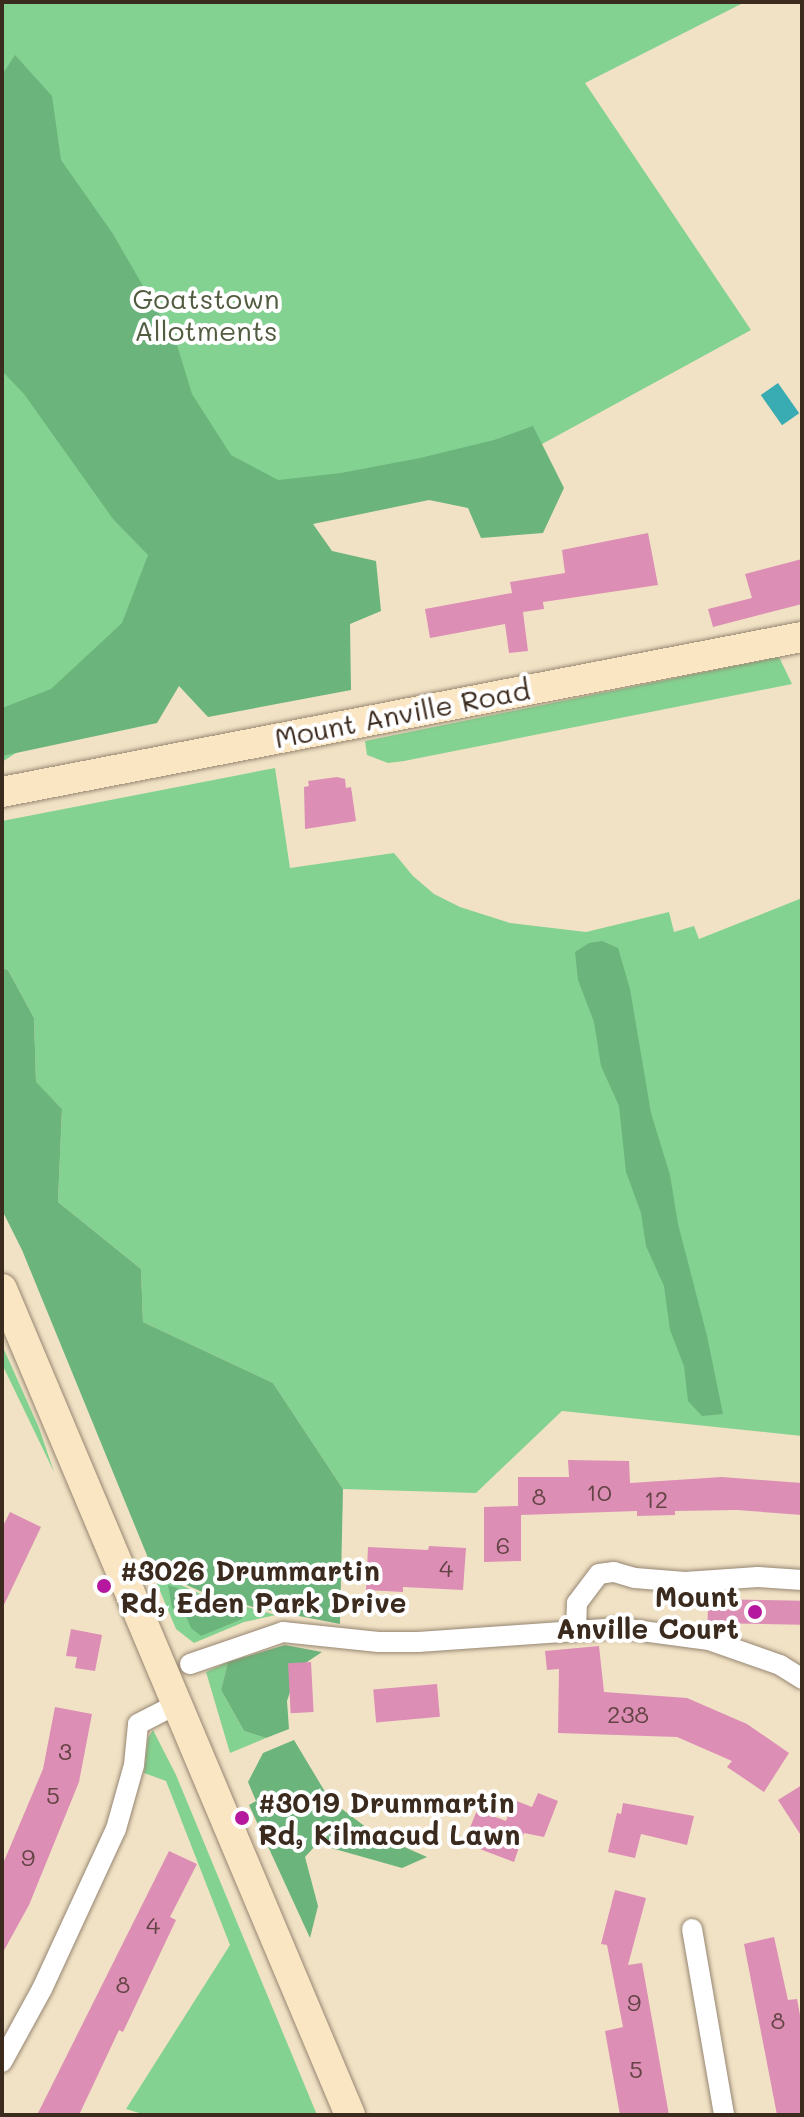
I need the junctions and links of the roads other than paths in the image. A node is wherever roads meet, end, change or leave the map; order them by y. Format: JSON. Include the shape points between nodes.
{"nodes":[{"id":1,"x":802,"y":637,"type":"edge"},
{"id":2,"x":2,"y":792,"type":"edge"},
{"id":3,"x":2,"y":1289,"type":"edge"},
{"id":4,"x":802,"y":1580,"type":"edge"},
{"id":5,"x":576,"y":1630,"type":"junction"},
{"id":6,"x":177,"y":1669,"type":"junction"},
{"id":7,"x":802,"y":1679,"type":"edge"},
{"id":8,"x":177,"y":1704,"type":"junction"},
{"id":9,"x":692,"y":1929,"type":"dead end"},
{"id":10,"x":2,"y":2062,"type":"edge"},
{"id":11,"x":350,"y":2115,"type":"edge"},
{"id":12,"x":724,"y":2115,"type":"edge"}],
"edges":[{"from":1,"to":2,"type":"main road","name":"Mount Anville Road"},
{"from":3,"to":6,"type":"main road"},
{"from":4,"to":5,"type":"street","via":[[685,1582],[599,1574],[577,1603]]},
{"from":5,"to":6,"type":"street","via":[[418,1642],[283,1632]]},
{"from":5,"to":7,"type":"street","via":[[659,1631],[709,1640],[780,1665]]},
{"from":6,"to":8,"type":"main road"},
{"from":8,"to":10,"type":"street","via":[[138,1724],[134,1765],[116,1829]]},
{"from":8,"to":11,"type":"main road"},
{"from":9,"to":12,"type":"street"}]}
